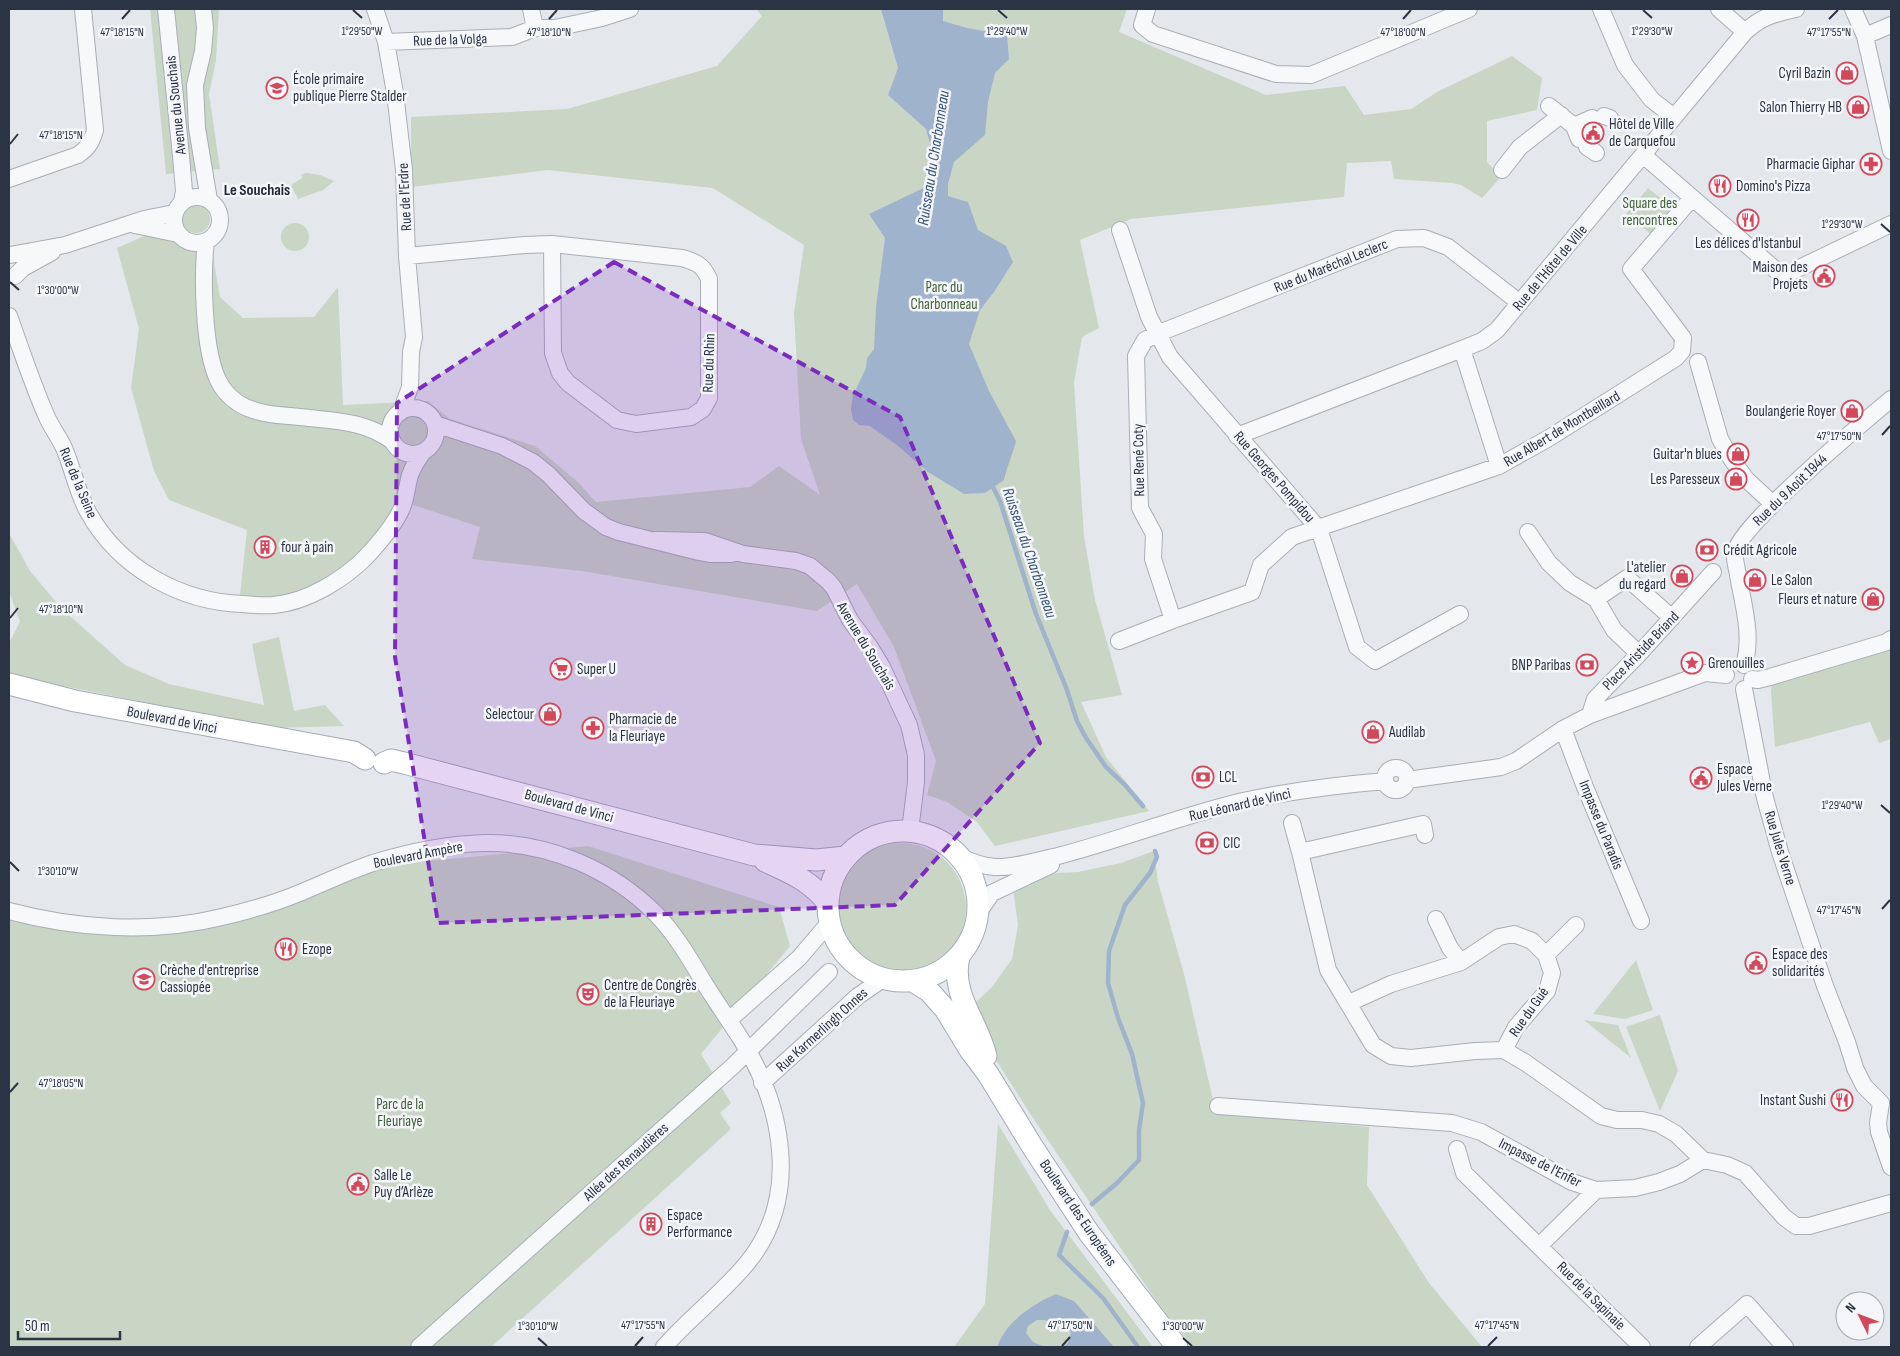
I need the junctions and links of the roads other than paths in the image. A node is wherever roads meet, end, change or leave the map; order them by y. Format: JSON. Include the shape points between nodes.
{"nodes":[{"id":1,"x":83,"y":9,"type":"edge"},
{"id":2,"x":166,"y":9,"type":"edge"},
{"id":3,"x":203,"y":9,"type":"edge"},
{"id":4,"x":375,"y":9,"type":"edge"},
{"id":5,"x":531,"y":9,"type":"edge"},
{"id":6,"x":630,"y":9,"type":"edge"},
{"id":7,"x":1147,"y":9,"type":"edge"},
{"id":8,"x":1470,"y":9,"type":"edge"},
{"id":9,"x":1601,"y":9,"type":"edge"},
{"id":10,"x":1719,"y":9,"type":"edge"},
{"id":11,"x":1796,"y":9,"type":"edge"},
{"id":12,"x":1853,"y":9,"type":"edge"},
{"id":13,"x":1891,"y":25,"type":"edge"},
{"id":14,"x":535,"y":28,"type":"junction"},
{"id":15,"x":1745,"y":32,"type":"junction"},
{"id":16,"x":1865,"y":36,"type":"junction"},
{"id":17,"x":386,"y":42,"type":"junction"},
{"id":18,"x":1602,"y":117,"type":"dead end"},
{"id":19,"x":1674,"y":117,"type":"junction"},
{"id":20,"x":1891,"y":151,"type":"edge"},
{"id":21,"x":1643,"y":155,"type":"junction"},
{"id":22,"x":1502,"y":170,"type":"dead end"},
{"id":23,"x":9,"y":179,"type":"edge"},
{"id":24,"x":1692,"y":198,"type":"junction"},
{"id":25,"x":209,"y":200,"type":"junction"},
{"id":26,"x":178,"y":207,"type":"junction"},
{"id":27,"x":130,"y":224,"type":"junction"},
{"id":28,"x":1891,"y":224,"type":"edge"},
{"id":29,"x":1120,"y":230,"type":"dead end"},
{"id":30,"x":183,"y":238,"type":"junction"},
{"id":31,"x":206,"y":241,"type":"junction"},
{"id":32,"x":65,"y":244,"type":"junction"},
{"id":33,"x":552,"y":244,"type":"junction"},
{"id":34,"x":9,"y":254,"type":"edge"},
{"id":35,"x":407,"y":256,"type":"junction"},
{"id":36,"x":12,"y":281,"type":"edge"},
{"id":37,"x":203,"y":281,"type":"junction"},
{"id":38,"x":1520,"y":303,"type":"junction"},
{"id":39,"x":9,"y":316,"type":"edge"},
{"id":40,"x":1159,"y":333,"type":"junction"},
{"id":41,"x":1462,"y":349,"type":"junction"},
{"id":42,"x":1698,"y":362,"type":"dead end"},
{"id":43,"x":410,"y":387,"type":"junction"},
{"id":44,"x":1891,"y":399,"type":"edge"},
{"id":45,"x":422,"y":410,"type":"junction"},
{"id":46,"x":397,"y":415,"type":"junction"},
{"id":47,"x":352,"y":422,"type":"junction"},
{"id":48,"x":435,"y":424,"type":"junction"},
{"id":49,"x":1237,"y":436,"type":"junction"},
{"id":50,"x":480,"y":440,"type":"junction"},
{"id":51,"x":397,"y":446,"type":"junction"},
{"id":52,"x":428,"y":448,"type":"junction"},
{"id":53,"x":1499,"y":466,"type":"junction"},
{"id":54,"x":411,"y":474,"type":"junction"},
{"id":55,"x":1774,"y":504,"type":"junction"},
{"id":56,"x":1319,"y":529,"type":"junction"},
{"id":57,"x":1528,"y":532,"type":"dead end"},
{"id":58,"x":1736,"y":544,"type":"joint"},
{"id":59,"x":1713,"y":572,"type":"dead end"},
{"id":60,"x":1596,"y":599,"type":"junction"},
{"id":61,"x":1460,"y":614,"type":"dead end"},
{"id":62,"x":1672,"y":618,"type":"junction"},
{"id":63,"x":1173,"y":620,"type":"junction"},
{"id":64,"x":1891,"y":639,"type":"edge"},
{"id":65,"x":1119,"y":641,"type":"dead end"},
{"id":66,"x":1639,"y":654,"type":"junction"},
{"id":67,"x":1726,"y":675,"type":"junction"},
{"id":68,"x":1747,"y":678,"type":"junction"},
{"id":69,"x":9,"y":684,"type":"edge"},
{"id":70,"x":1590,"y":715,"type":"junction"},
{"id":71,"x":1563,"y":729,"type":"junction"},
{"id":72,"x":1292,"y":823,"type":"dead end"},
{"id":73,"x":910,"y":831,"type":"junction"},
{"id":74,"x":1425,"y":835,"type":"dead end"},
{"id":75,"x":1099,"y":846,"type":"junction"},
{"id":76,"x":1300,"y":852,"type":"junction"},
{"id":77,"x":754,"y":855,"type":"junction"},
{"id":78,"x":959,"y":856,"type":"junction"},
{"id":79,"x":846,"y":857,"type":"junction"},
{"id":80,"x":9,"y":911,"type":"edge"},
{"id":81,"x":828,"y":912,"type":"junction"},
{"id":82,"x":978,"y":913,"type":"junction"},
{"id":83,"x":1436,"y":918,"type":"dead end"},
{"id":84,"x":1641,"y":921,"type":"dead end"},
{"id":85,"x":1576,"y":925,"type":"dead end"},
{"id":86,"x":1546,"y":955,"type":"junction"},
{"id":87,"x":959,"y":956,"type":"junction"},
{"id":88,"x":1461,"y":962,"type":"junction"},
{"id":89,"x":829,"y":972,"type":"dead end"},
{"id":90,"x":883,"y":979,"type":"junction"},
{"id":91,"x":913,"y":981,"type":"junction"},
{"id":92,"x":1349,"y":1003,"type":"junction"},
{"id":93,"x":729,"y":1020,"type":"junction"},
{"id":94,"x":748,"y":1050,"type":"junction"},
{"id":95,"x":1504,"y":1050,"type":"junction"},
{"id":96,"x":988,"y":1074,"type":"junction"},
{"id":97,"x":762,"y":1083,"type":"junction"},
{"id":98,"x":1886,"y":1101,"type":"edge"},
{"id":99,"x":1218,"y":1106,"type":"dead end"},
{"id":100,"x":1456,"y":1149,"type":"dead end"},
{"id":101,"x":1704,"y":1160,"type":"junction"},
{"id":102,"x":1891,"y":1167,"type":"edge"},
{"id":103,"x":1596,"y":1190,"type":"junction"},
{"id":104,"x":1891,"y":1203,"type":"edge"},
{"id":105,"x":1539,"y":1246,"type":"junction"},
{"id":106,"x":419,"y":1347,"type":"edge"},
{"id":107,"x":664,"y":1347,"type":"edge"},
{"id":108,"x":1177,"y":1347,"type":"edge"},
{"id":109,"x":1642,"y":1347,"type":"edge"},
{"id":110,"x":1698,"y":1347,"type":"edge"},
{"id":111,"x":1785,"y":1347,"type":"edge"}],
"edges":[{"from":1,"to":23,"type":"street","via":[[95,130],[93,140],[78,155]]},
{"from":2,"to":26,"type":"street","name":"Avenue du Souchais","via":[[184,191]]},
{"from":3,"to":25,"type":"street","name":"Avenue du Souchais","via":[[203,51],[195,85],[197,128]]},
{"from":4,"to":17,"type":"street","name":"Rue de l'Erdre"},
{"from":5,"to":14,"type":"street"},
{"from":6,"to":14,"type":"street","name":"Rue de la Volga","via":[[564,26]]},
{"from":7,"to":8,"type":"street","via":[[1142,25],[1153,34],[1276,74],[1311,75]]},
{"from":9,"to":19,"type":"street","via":[[1625,65],[1652,100]]},
{"from":10,"to":15,"type":"street"},
{"from":11,"to":15,"type":"street","name":"Rue de l'Hôtel de Ville","via":[[1769,15]]},
{"from":12,"to":16,"type":"street"},
{"from":13,"to":16,"type":"street"},
{"from":14,"to":17,"type":"street","name":"Rue de la Volga","via":[[503,38]]},
{"from":15,"to":19,"type":"street","name":"Rue de l'Hôtel de Ville"},
{"from":16,"to":20,"type":"street"},
{"from":17,"to":35,"type":"street","name":"Rue de l'Erdre","via":[[404,170]]},
{"from":18,"to":22,"type":"street","via":[[1584,141],[1555,110]]},
{"from":19,"to":21,"type":"street","name":"Rue de l'Hôtel de Ville"},
{"from":21,"to":24,"type":"street"},
{"from":21,"to":38,"type":"street","name":"Rue de l'Hôtel de Ville"},
{"from":24,"to":28,"type":"street","via":[[1784,274]]},
{"from":24,"to":53,"type":"street","name":"Rue Albert de Montbeillard","via":[[1631,269],[1683,338],[1682,351],[1676,358],[1557,434]]},
{"from":25,"to":26,"type":"street","via":[[196,196]]},
{"from":25,"to":31,"type":"street","via":[[218,210],[220,224],[213,237]]},
{"from":26,"to":27,"type":"street"},
{"from":26,"to":30,"type":"street","via":[[174,220]]},
{"from":27,"to":30,"type":"street"},
{"from":27,"to":32,"type":"street"},
{"from":29,"to":40,"type":"street","name":"Rue Georges Pompidou","via":[[1149,317]]},
{"from":30,"to":31,"type":"street","via":[[198,243]]},
{"from":30,"to":37,"type":"street"},
{"from":31,"to":37,"type":"street"},
{"from":32,"to":34,"type":"street"},
{"from":32,"to":36,"type":"street","via":[[22,268]]},
{"from":33,"to":33,"type":"street","name":"Rue du Rhin","via":[[682,258],[705,269],[709,280],[709,398],[702,409],[691,417],[636,424],[617,420],[568,383],[560,373],[553,352]]},
{"from":33,"to":35,"type":"street","name":"Rue du Rhin"},
{"from":34,"to":36,"type":"street","via":[[15,264]]},
{"from":35,"to":43,"type":"street","name":"Rue de l'Erdre","via":[[414,337]]},
{"from":37,"to":47,"type":"street","via":[[209,349],[218,381],[227,393],[238,403],[266,413]]},
{"from":38,"to":40,"type":"street","name":"Rue du Maréchal Leclerc","via":[[1448,247],[1424,238],[1397,239]]},
{"from":38,"to":41,"type":"street","name":"Rue de l'Hôtel de Ville","via":[[1497,330],[1482,341]]},
{"from":39,"to":54,"type":"street","name":"Rue de la Seine","via":[[46,417],[63,446],[87,511],[128,560],[157,581],[191,596],[216,602],[273,605],[312,593],[341,578],[376,546],[402,508]]},
{"from":40,"to":49,"type":"street","name":"Rue Georges Pompidou","via":[[1170,357]]},
{"from":40,"to":63,"type":"street","name":"Rue René Coty","via":[[1145,340],[1136,356],[1140,508],[1154,534],[1152,559]]},
{"from":41,"to":49,"type":"street","name":"Rue de l'Hôtel de Ville"},
{"from":41,"to":53,"type":"street"},
{"from":42,"to":55,"type":"street","via":[[1720,438],[1746,479]]},
{"from":43,"to":45,"type":"street","name":"Rue de l'Erdre"},
{"from":43,"to":46,"type":"street","name":"Rue de l'Erdre"},
{"from":44,"to":55,"type":"street","name":"Rue du 9 Août 1944","via":[[1818,461]]},
{"from":45,"to":46,"type":"street","via":[[412,408]]},
{"from":45,"to":48,"type":"street","via":[[432,417]]},
{"from":46,"to":47,"type":"street"},
{"from":46,"to":51,"type":"street","via":[[391,425]]},
{"from":47,"to":51,"type":"street","via":[[376,430]]},
{"from":48,"to":50,"type":"street","name":"Avenue du Souchais"},
{"from":48,"to":52,"type":"street","via":[[436,431]]},
{"from":49,"to":56,"type":"street","name":"Rue Georges Pompidou"},
{"from":50,"to":52,"type":"street","name":"Avenue du Souchais"},
{"from":50,"to":73,"type":"street","name":"Avenue du Souchais","via":[[502,446],[533,462],[584,511],[606,527],[657,540],[705,541],[743,554],[796,561],[820,572],[834,588],[850,620],[882,667],[909,725],[916,782]]},
{"from":51,"to":52,"type":"street","via":[[416,454]]},
{"from":51,"to":54,"type":"street"},
{"from":52,"to":54,"type":"street","name":"Rue de la Seine"},
{"from":53,"to":56,"type":"street","name":"Rue Albert de Montbeillard"},
{"from":55,"to":58,"type":"street","name":"Rue du 9 Août 1944"},
{"from":56,"to":61,"type":"street","name":"Rue Georges Pompidou","via":[[1357,647],[1375,660]]},
{"from":56,"to":63,"type":"street","via":[[1292,536],[1261,565],[1252,592]]},
{"from":57,"to":60,"type":"street","via":[[1549,563],[1570,583]]},
{"from":58,"to":68,"type":"street","name":"Rue Jules Verne","via":[[1735,558],[1748,640]]},
{"from":59,"to":62,"type":"street","name":"Place Aristide Briand"},
{"from":60,"to":62,"type":"street","via":[[1627,578]]},
{"from":60,"to":66,"type":"street","via":[[1614,630]]},
{"from":62,"to":66,"type":"street","name":"Place Aristide Briand"},
{"from":63,"to":65,"type":"street"},
{"from":64,"to":68,"type":"street","via":[[1770,677]]},
{"from":66,"to":70,"type":"street","name":"Place Aristide Briand","via":[[1595,699]]},
{"from":67,"to":68,"type":"street","via":[[1732,666]]},
{"from":67,"to":68,"type":"street","via":[[1731,688],[1739,690]]},
{"from":67,"to":70,"type":"street","name":"Place Aristide Briand","via":[[1705,673]]},
{"from":68,"to":98,"type":"street","name":"Rue Jules Verne","via":[[1764,790],[1780,852],[1855,1068],[1864,1086]]},
{"from":69,"to":77,"type":"main road","name":"Boulevard de Vinci","via":[[75,701],[354,752],[375,761],[391,760]]},
{"from":70,"to":71,"type":"street"},
{"from":71,"to":75,"type":"street","name":"Rue Léonard de Vinci","via":[[1516,761],[1501,767],[1407,780],[1403,772],[1394,769],[1387,773],[1385,780],[1255,799]]},
{"from":71,"to":84,"type":"street","name":"Impasse du Paradis"},
{"from":72,"to":76,"type":"street"},
{"from":73,"to":78,"type":"main road","via":[[937,839]]},
{"from":73,"to":79,"type":"main road","via":[[881,834],[856,847]]},
{"from":74,"to":76,"type":"street","via":[[1423,824]]},
{"from":75,"to":78,"type":"street","name":"Rue Léonard de Vinci","via":[[1000,867],[979,865]]},
{"from":75,"to":82,"type":"street","name":"Rue Léonard de Vinci","via":[[992,893]]},
{"from":76,"to":92,"type":"street","via":[[1328,970]]},
{"from":77,"to":79,"type":"main road","name":"Boulevard de Vinci","via":[[816,860]]},
{"from":77,"to":81,"type":"main road","name":"Boulevard de Vinci","via":[[814,886]]},
{"from":78,"to":82,"type":"main road","via":[[974,882]]},
{"from":79,"to":81,"type":"main road","via":[[830,886]]},
{"from":80,"to":93,"type":"street","name":"Boulevard Ampère","via":[[97,925],[140,927],[191,923],[265,905],[397,856],[484,843],[520,846],[556,855],[603,873],[642,901],[672,933]]},
{"from":81,"to":90,"type":"main road","via":[[837,944],[852,963]]},
{"from":81,"to":93,"type":"street","via":[[799,958]]},
{"from":82,"to":87,"type":"main road","via":[[969,944]]},
{"from":83,"to":88,"type":"street","via":[[1450,948]]},
{"from":85,"to":86,"type":"street"},
{"from":86,"to":88,"type":"street","via":[[1532,941],[1514,934],[1499,937]]},
{"from":86,"to":95,"type":"street","name":"Rue du Gué","via":[[1552,973],[1547,991],[1516,1027]]},
{"from":87,"to":91,"type":"main road","via":[[930,977]]},
{"from":87,"to":96,"type":"main road","via":[[956,969],[958,986],[986,1053]]},
{"from":88,"to":92,"type":"street","via":[[1391,984]]},
{"from":89,"to":94,"type":"street","name":"Allée des Renaudières"},
{"from":90,"to":91,"type":"main road"},
{"from":90,"to":97,"type":"street","name":"Rue Karmerlingh Onnes","via":[[846,1006]]},
{"from":91,"to":96,"type":"main road","name":"Boulevard des Européens","via":[[934,995]]},
{"from":92,"to":95,"type":"street","via":[[1373,1045],[1391,1056],[1412,1058]]},
{"from":93,"to":94,"type":"street","name":"Boulevard Ampère"},
{"from":94,"to":97,"type":"street","name":"Boulevard Ampère"},
{"from":94,"to":106,"type":"street","name":"Allée des Renaudières"},
{"from":95,"to":101,"type":"street","via":[[1601,1116],[1659,1124],[1676,1134]]},
{"from":96,"to":108,"type":"main road","name":"Boulevard des Européens","via":[[1090,1233]]},
{"from":97,"to":107,"type":"street","name":"Boulevard Ampère","via":[[770,1101],[781,1148],[781,1176],[768,1227],[748,1262]]},
{"from":98,"to":102,"type":"street","name":"Rue Jules Verne","via":[[1878,1123]]},
{"from":99,"to":103,"type":"street","name":"Impasse de l'Enfer","via":[[1452,1123],[1481,1132],[1572,1182]]},
{"from":100,"to":105,"type":"street","name":"Rue de la Sapinaie","via":[[1464,1173]]},
{"from":101,"to":103,"type":"street","name":"Impasse de l'Enfer","via":[[1659,1182],[1634,1188]]},
{"from":101,"to":104,"type":"street","via":[[1745,1173],[1784,1218],[1796,1226],[1809,1226]]},
{"from":103,"to":105,"type":"street"},
{"from":105,"to":109,"type":"street","name":"Rue de la Sapinaie"},
{"from":110,"to":111,"type":"street","via":[[1747,1304]]}]}
